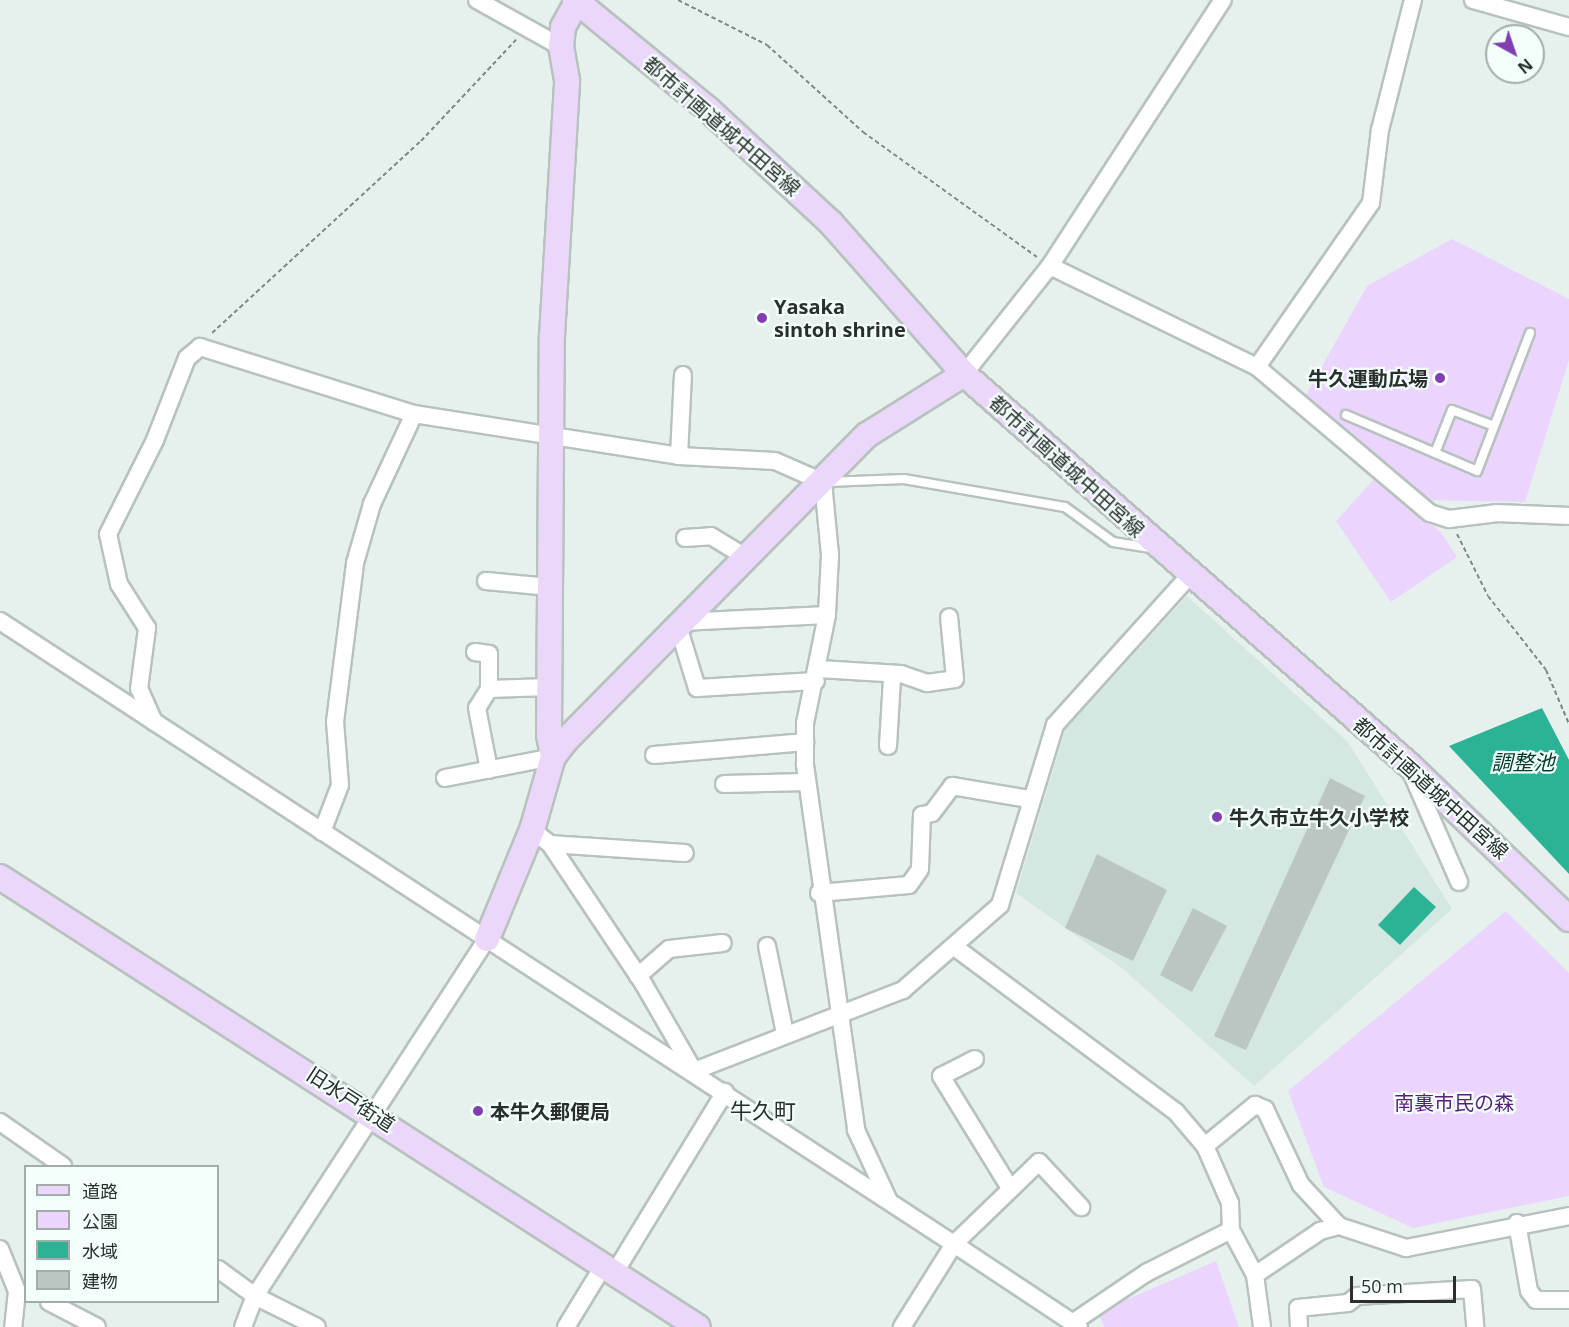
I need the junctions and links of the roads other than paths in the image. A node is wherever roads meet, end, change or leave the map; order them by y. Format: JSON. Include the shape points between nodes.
{"nodes":[{"id":1,"x":477,"y":0,"type":"edge"},
{"id":2,"x":1223,"y":0,"type":"edge"},
{"id":3,"x":1413,"y":0,"type":"edge"},
{"id":4,"x":1473,"y":0,"type":"edge"},
{"id":5,"x":576,"y":1,"type":"edge"},
{"id":6,"x":1569,"y":27,"type":"edge"},
{"id":7,"x":561,"y":47,"type":"junction"},
{"id":8,"x":1050,"y":266,"type":"junction"},
{"id":9,"x":1530,"y":333,"type":"dead end"},
{"id":10,"x":1257,"y":367,"type":"junction"},
{"id":11,"x":964,"y":374,"type":"junction"},
{"id":12,"x":683,"y":375,"type":"dead end"},
{"id":13,"x":414,"y":414,"type":"junction"},
{"id":14,"x":1346,"y":415,"type":"dead end"},
{"id":15,"x":1494,"y":426,"type":"junction"},
{"id":16,"x":550,"y":433,"type":"junction"},
{"id":17,"x":1435,"y":453,"type":"junction"},
{"id":18,"x":678,"y":456,"type":"junction"},
{"id":19,"x":823,"y":482,"type":"junction"},
{"id":20,"x":1569,"y":516,"type":"edge"},
{"id":21,"x":685,"y":538,"type":"dead end"},
{"id":22,"x":1160,"y":549,"type":"junction"},
{"id":23,"x":747,"y":558,"type":"junction"},
{"id":24,"x":1190,"y":575,"type":"junction"},
{"id":25,"x":486,"y":581,"type":"dead end"},
{"id":26,"x":549,"y":587,"type":"junction"},
{"id":27,"x":826,"y":615,"type":"junction"},
{"id":28,"x":949,"y":617,"type":"dead end"},
{"id":29,"x":0,"y":621,"type":"edge"},
{"id":30,"x":680,"y":624,"type":"junction"},
{"id":31,"x":475,"y":652,"type":"dead end"},
{"id":32,"x":817,"y":675,"type":"junction"},
{"id":33,"x":892,"y":678,"type":"junction"},
{"id":34,"x":549,"y":687,"type":"junction"},
{"id":35,"x":489,"y":689,"type":"junction"},
{"id":36,"x":154,"y":722,"type":"junction"},
{"id":37,"x":805,"y":742,"type":"junction"},
{"id":38,"x":888,"y":746,"type":"dead end"},
{"id":39,"x":654,"y":755,"type":"dead end"},
{"id":40,"x":553,"y":757,"type":"junction"},
{"id":41,"x":1409,"y":765,"type":"junction"},
{"id":42,"x":489,"y":770,"type":"junction"},
{"id":43,"x":446,"y":778,"type":"dead end"},
{"id":44,"x":807,"y":782,"type":"junction"},
{"id":45,"x":724,"y":784,"type":"dead end"},
{"id":46,"x":1029,"y":799,"type":"junction"},
{"id":47,"x":322,"y":832,"type":"junction"},
{"id":48,"x":541,"y":837,"type":"junction"},
{"id":49,"x":685,"y":853,"type":"dead end"},
{"id":50,"x":0,"y":877,"type":"edge"},
{"id":51,"x":1459,"y":882,"type":"dead end"},
{"id":52,"x":819,"y":893,"type":"junction"},
{"id":53,"x":1569,"y":919,"type":"edge"},
{"id":54,"x":487,"y":939,"type":"junction"},
{"id":55,"x":723,"y":943,"type":"dead end"},
{"id":56,"x":767,"y":946,"type":"dead end"},
{"id":57,"x":956,"y":948,"type":"junction"},
{"id":58,"x":638,"y":976,"type":"junction"},
{"id":59,"x":838,"y":1011,"type":"junction"},
{"id":60,"x":785,"y":1035,"type":"junction"},
{"id":61,"x":975,"y":1059,"type":"dead end"},
{"id":62,"x":694,"y":1071,"type":"junction"},
{"id":63,"x":724,"y":1092,"type":"junction"},
{"id":64,"x":375,"y":1113,"type":"junction"},
{"id":65,"x":0,"y":1122,"type":"edge"},
{"id":66,"x":1204,"y":1146,"type":"junction"},
{"id":67,"x":60,"y":1165,"type":"edge"},
{"id":68,"x":1011,"y":1188,"type":"junction"},
{"id":69,"x":888,"y":1199,"type":"junction"},
{"id":70,"x":1081,"y":1207,"type":"dead end"},
{"id":71,"x":1569,"y":1216,"type":"edge"},
{"id":72,"x":1517,"y":1223,"type":"junction"},
{"id":73,"x":1339,"y":1226,"type":"junction"},
{"id":74,"x":1231,"y":1230,"type":"junction"},
{"id":75,"x":954,"y":1244,"type":"junction"},
{"id":76,"x":0,"y":1249,"type":"edge"},
{"id":77,"x":610,"y":1268,"type":"junction"},
{"id":78,"x":219,"y":1270,"type":"edge"},
{"id":79,"x":1255,"y":1275,"type":"junction"},
{"id":80,"x":21,"y":1292,"type":"edge"},
{"id":81,"x":255,"y":1296,"type":"junction"},
{"id":82,"x":1569,"y":1300,"type":"edge"},
{"id":83,"x":51,"y":1303,"type":"edge"},
{"id":84,"x":1077,"y":1324,"type":"edge"},
{"id":85,"x":13,"y":1327,"type":"edge"},
{"id":86,"x":98,"y":1327,"type":"edge"},
{"id":87,"x":243,"y":1327,"type":"edge"},
{"id":88,"x":317,"y":1327,"type":"edge"},
{"id":89,"x":566,"y":1327,"type":"edge"},
{"id":90,"x":698,"y":1327,"type":"edge"},
{"id":91,"x":902,"y":1327,"type":"edge"},
{"id":92,"x":1262,"y":1327,"type":"edge"},
{"id":93,"x":1299,"y":1327,"type":"edge"},
{"id":94,"x":1475,"y":1327,"type":"edge"}],
"edges":[{"from":1,"to":7,"type":"street"},
{"from":2,"to":8,"type":"street"},
{"from":3,"to":10,"type":"street","via":[[1380,130],[1371,203]]},
{"from":4,"to":6,"type":"street"},
{"from":5,"to":7,"type":"street","via":[[563,27]]},
{"from":5,"to":11,"type":"street","name":"都市計画道城中田宮線","via":[[709,110],[831,223]]},
{"from":7,"to":16,"type":"street","via":[[567,80]]},
{"from":8,"to":10,"type":"street"},
{"from":8,"to":11,"type":"street"},
{"from":9,"to":15,"type":"lane"},
{"from":10,"to":20,"type":"street","via":[[1386,482],[1430,513],[1449,519],[1509,513]]},
{"from":11,"to":19,"type":"street","via":[[867,435]]},
{"from":11,"to":22,"type":"street","name":"都市計画道城中田宮線"},
{"from":12,"to":18,"type":"street"},
{"from":13,"to":16,"type":"street","via":[[478,427]]},
{"from":13,"to":36,"type":"street","via":[[200,347],[187,358],[155,440],[108,534],[119,584],[147,628],[139,689]]},
{"from":13,"to":47,"type":"street","via":[[372,504],[355,563],[341,708],[335,722],[340,785]]},
{"from":14,"to":17,"type":"lane"},
{"from":15,"to":17,"type":"lane","via":[[1452,410]]},
{"from":15,"to":17,"type":"lane","via":[[1477,471]]},
{"from":16,"to":18,"type":"street"},
{"from":16,"to":26,"type":"street"},
{"from":18,"to":19,"type":"street","via":[[775,461]]},
{"from":19,"to":22,"type":"lane","via":[[904,479],[1065,507],[1113,542]]},
{"from":19,"to":23,"type":"street"},
{"from":19,"to":27,"type":"street","via":[[830,555]]},
{"from":21,"to":23,"type":"street","via":[[711,536]]},
{"from":22,"to":24,"type":"street","name":"都市計画道城中田宮線"},
{"from":23,"to":30,"type":"street"},
{"from":24,"to":41,"type":"street","name":"都市計画道城中田宮線"},
{"from":24,"to":46,"type":"street","via":[[1055,725]]},
{"from":25,"to":26,"type":"street"},
{"from":26,"to":34,"type":"street"},
{"from":27,"to":30,"type":"street"},
{"from":27,"to":32,"type":"street"},
{"from":28,"to":33,"type":"street","via":[[955,679],[927,683],[901,674]]},
{"from":29,"to":36,"type":"street"},
{"from":30,"to":32,"type":"street","via":[[697,688]]},
{"from":30,"to":40,"type":"street"},
{"from":31,"to":35,"type":"street","via":[[489,654]]},
{"from":32,"to":33,"type":"street"},
{"from":32,"to":37,"type":"street"},
{"from":33,"to":38,"type":"street"},
{"from":34,"to":35,"type":"street"},
{"from":34,"to":40,"type":"street"},
{"from":35,"to":42,"type":"street","via":[[477,708]]},
{"from":36,"to":47,"type":"street"},
{"from":37,"to":39,"type":"street"},
{"from":37,"to":44,"type":"street"},
{"from":40,"to":42,"type":"street"},
{"from":40,"to":48,"type":"street"},
{"from":41,"to":51,"type":"street"},
{"from":41,"to":53,"type":"street","name":"都市計画道城中田宮線"},
{"from":42,"to":43,"type":"street"},
{"from":44,"to":45,"type":"street"},
{"from":44,"to":52,"type":"street"},
{"from":46,"to":52,"type":"street","via":[[952,786],[932,813],[922,814],[920,869],[909,885]]},
{"from":46,"to":57,"type":"street","via":[[1000,905]]},
{"from":47,"to":54,"type":"street"},
{"from":48,"to":49,"type":"street"},
{"from":48,"to":54,"type":"street"},
{"from":48,"to":58,"type":"street"},
{"from":50,"to":64,"type":"street","name":"旧水戸街道"},
{"from":52,"to":59,"type":"street"},
{"from":54,"to":62,"type":"street"},
{"from":54,"to":64,"type":"street"},
{"from":55,"to":58,"type":"street","via":[[669,948]]},
{"from":56,"to":60,"type":"street"},
{"from":57,"to":59,"type":"street","via":[[903,990]]},
{"from":57,"to":66,"type":"street","via":[[1176,1112]]},
{"from":58,"to":62,"type":"street"},
{"from":59,"to":60,"type":"street"},
{"from":59,"to":69,"type":"street","via":[[856,1130]]},
{"from":60,"to":62,"type":"street"},
{"from":61,"to":68,"type":"street","via":[[941,1076]]},
{"from":62,"to":63,"type":"street"},
{"from":63,"to":69,"type":"street"},
{"from":63,"to":77,"type":"street"},
{"from":64,"to":77,"type":"street","name":"旧水戸街道"},
{"from":64,"to":81,"type":"street"},
{"from":65,"to":67,"type":"street"},
{"from":66,"to":73,"type":"street","via":[[1255,1105],[1265,1109],[1302,1185]]},
{"from":66,"to":74,"type":"street","via":[[1230,1203]]},
{"from":68,"to":70,"type":"street","via":[[1039,1162]]},
{"from":68,"to":75,"type":"street"},
{"from":69,"to":75,"type":"street"},
{"from":71,"to":72,"type":"street"},
{"from":72,"to":73,"type":"street","via":[[1406,1248]]},
{"from":72,"to":82,"type":"street","via":[[1529,1291],[1536,1300]]},
{"from":73,"to":79,"type":"street","via":[[1320,1231]]},
{"from":74,"to":79,"type":"street"},
{"from":74,"to":84,"type":"street","via":[[1146,1274]]},
{"from":75,"to":84,"type":"street"},
{"from":75,"to":91,"type":"street"},
{"from":76,"to":80,"type":"street"},
{"from":77,"to":89,"type":"street"},
{"from":77,"to":90,"type":"street","name":"旧水戸街道"},
{"from":78,"to":81,"type":"street"},
{"from":79,"to":92,"type":"street"},
{"from":80,"to":85,"type":"street"},
{"from":81,"to":87,"type":"street"},
{"from":81,"to":88,"type":"street"},
{"from":83,"to":86,"type":"street"},
{"from":93,"to":94,"type":"street","via":[[1298,1308],[1348,1303],[1357,1296],[1472,1289]]}]}
